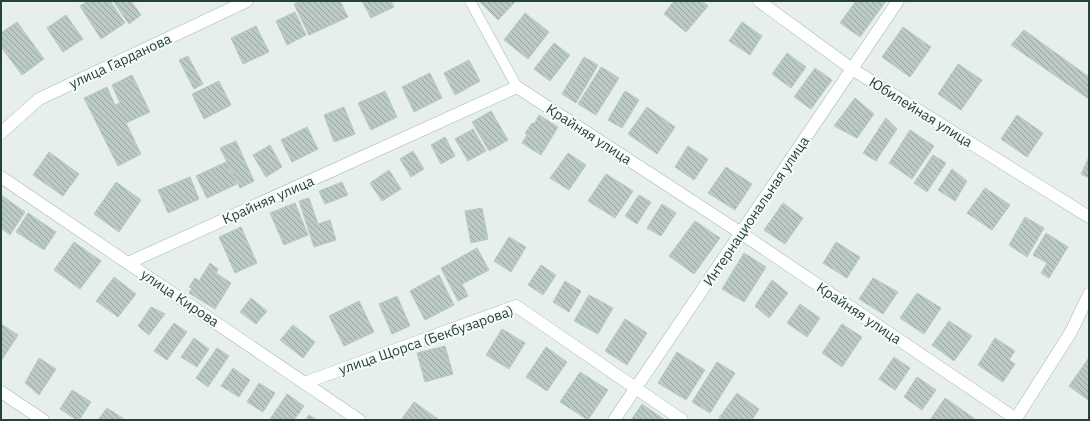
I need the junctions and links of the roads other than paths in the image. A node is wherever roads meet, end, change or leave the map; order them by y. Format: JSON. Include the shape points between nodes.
{"nodes":[{"id":1,"x":246,"y":1,"type":"edge"},
{"id":2,"x":470,"y":1,"type":"edge"},
{"id":3,"x":759,"y":1,"type":"edge"},
{"id":4,"x":898,"y":1,"type":"edge"},
{"id":5,"x":852,"y":69,"type":"junction"},
{"id":6,"x":517,"y":87,"type":"junction"},
{"id":7,"x":1,"y":133,"type":"edge"},
{"id":8,"x":1,"y":177,"type":"edge"},
{"id":9,"x":1089,"y":217,"type":"edge"},
{"id":10,"x":741,"y":233,"type":"junction"},
{"id":11,"x":128,"y":263,"type":"junction"},
{"id":12,"x":1089,"y":294,"type":"edge"},
{"id":13,"x":304,"y":383,"type":"junction"},
{"id":14,"x":635,"y":389,"type":"junction"},
{"id":15,"x":1,"y":392,"type":"edge"},
{"id":16,"x":1015,"y":419,"type":"edge"},
{"id":17,"x":43,"y":420,"type":"edge"},
{"id":18,"x":359,"y":420,"type":"edge"},
{"id":19,"x":614,"y":420,"type":"edge"},
{"id":20,"x":682,"y":420,"type":"edge"}],
"edges":[{"from":1,"to":7,"type":"street","name":"улица Гарданова","via":[[39,99]]},
{"from":2,"to":6,"type":"lane"},
{"from":3,"to":5,"type":"street","name":"Юбилейная улица"},
{"from":4,"to":5,"type":"street","name":"Интернациональная улица"},
{"from":5,"to":9,"type":"street","name":"Юбилейная улица"},
{"from":5,"to":10,"type":"street","name":"Интернациональная улица"},
{"from":6,"to":10,"type":"street","name":"Крайняя улица"},
{"from":6,"to":11,"type":"street","name":"Крайняя улица"},
{"from":8,"to":11,"type":"street","name":"улица Кирова"},
{"from":10,"to":14,"type":"street","name":"Интернациональная улица"},
{"from":10,"to":16,"type":"street","name":"Крайняя улица"},
{"from":11,"to":13,"type":"street","name":"улица Кирова"},
{"from":12,"to":16,"type":"street","via":[[1071,332]]},
{"from":13,"to":14,"type":"street","name":"улица Щорса (Бекбузарова)","via":[[516,306]]},
{"from":13,"to":18,"type":"street","name":"улица Кирова"},
{"from":14,"to":19,"type":"street","name":"Интернациональная улица"},
{"from":14,"to":20,"type":"street","name":"улица Щорса (Бекбузарова)"},
{"from":15,"to":17,"type":"street"}]}
